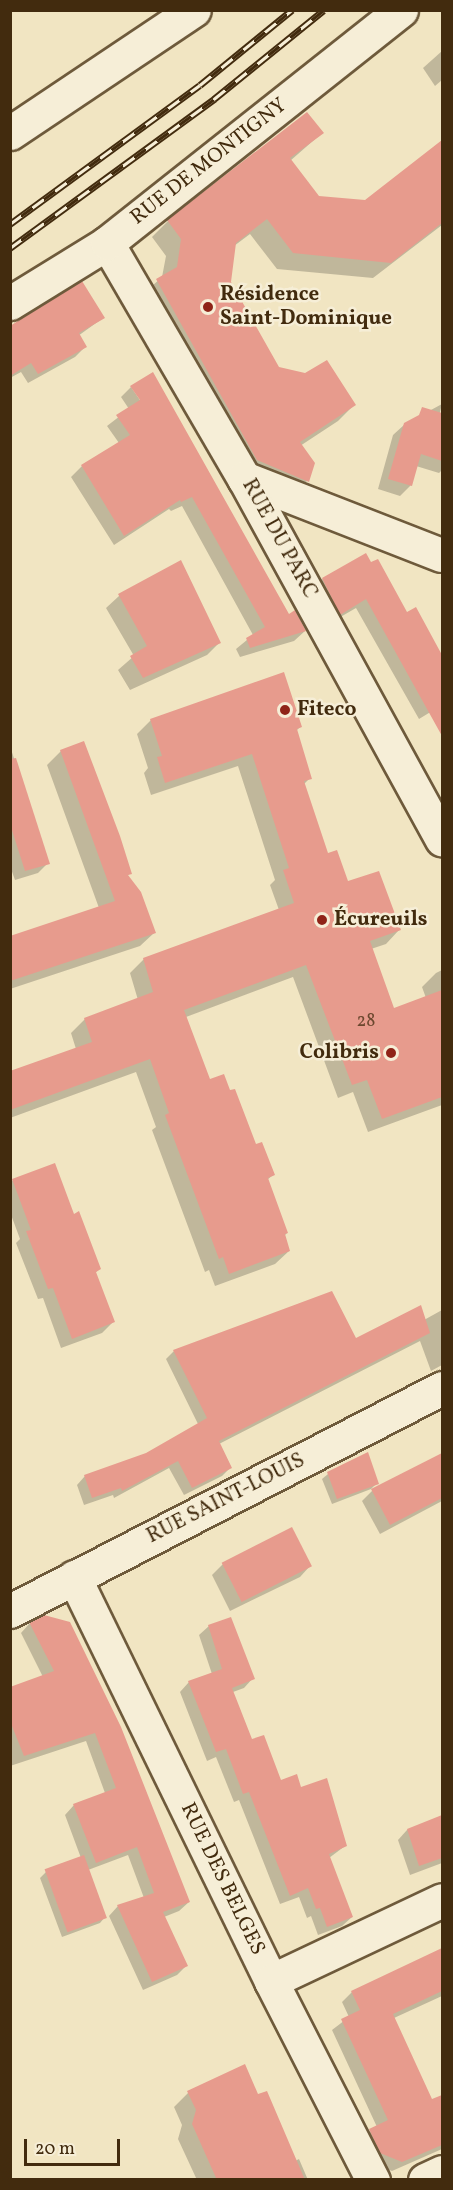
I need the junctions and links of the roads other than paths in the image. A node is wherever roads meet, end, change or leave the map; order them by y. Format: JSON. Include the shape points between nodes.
{"nodes":[{"id":1,"x":194,"y":10,"type":"edge"},
{"id":2,"x":401,"y":10,"type":"edge"},
{"id":3,"x":10,"y":134,"type":"edge"},
{"id":4,"x":107,"y":243,"type":"junction"},
{"id":5,"x":10,"y":303,"type":"edge"},
{"id":6,"x":244,"y":478,"type":"junction"},
{"id":7,"x":442,"y":555,"type":"edge"},
{"id":8,"x":442,"y":839,"type":"edge"},
{"id":9,"x":442,"y":1388,"type":"edge"},
{"id":10,"x":74,"y":1577,"type":"junction"},
{"id":11,"x":10,"y":1611,"type":"edge"},
{"id":12,"x":442,"y":1900,"type":"edge"},
{"id":13,"x":271,"y":1981,"type":"junction"},
{"id":14,"x":442,"y":2172,"type":"edge"},
{"id":15,"x":373,"y":2180,"type":"edge"},
{"id":16,"x":425,"y":2180,"type":"edge"}],
"edges":[{"from":1,"to":3,"type":"street"},
{"from":2,"to":4,"type":"street","name":"RUE DE MONTIGNY"},
{"from":4,"to":5,"type":"street","name":"RUE DE MONTIGNY"},
{"from":4,"to":6,"type":"street","name":"RUE DU PARC"},
{"from":6,"to":7,"type":"street"},
{"from":6,"to":8,"type":"street","name":"RUE DU PARC"},
{"from":9,"to":10,"type":"street","name":"RUE SAINT-LOUIS"},
{"from":10,"to":11,"type":"street","name":"RUE SAINT-LOUIS"},
{"from":10,"to":13,"type":"street","name":"RUE DES BELGES"},
{"from":12,"to":13,"type":"street"},
{"from":13,"to":15,"type":"street","name":"RUE DES BELGES"},
{"from":14,"to":16,"type":"street"}]}
